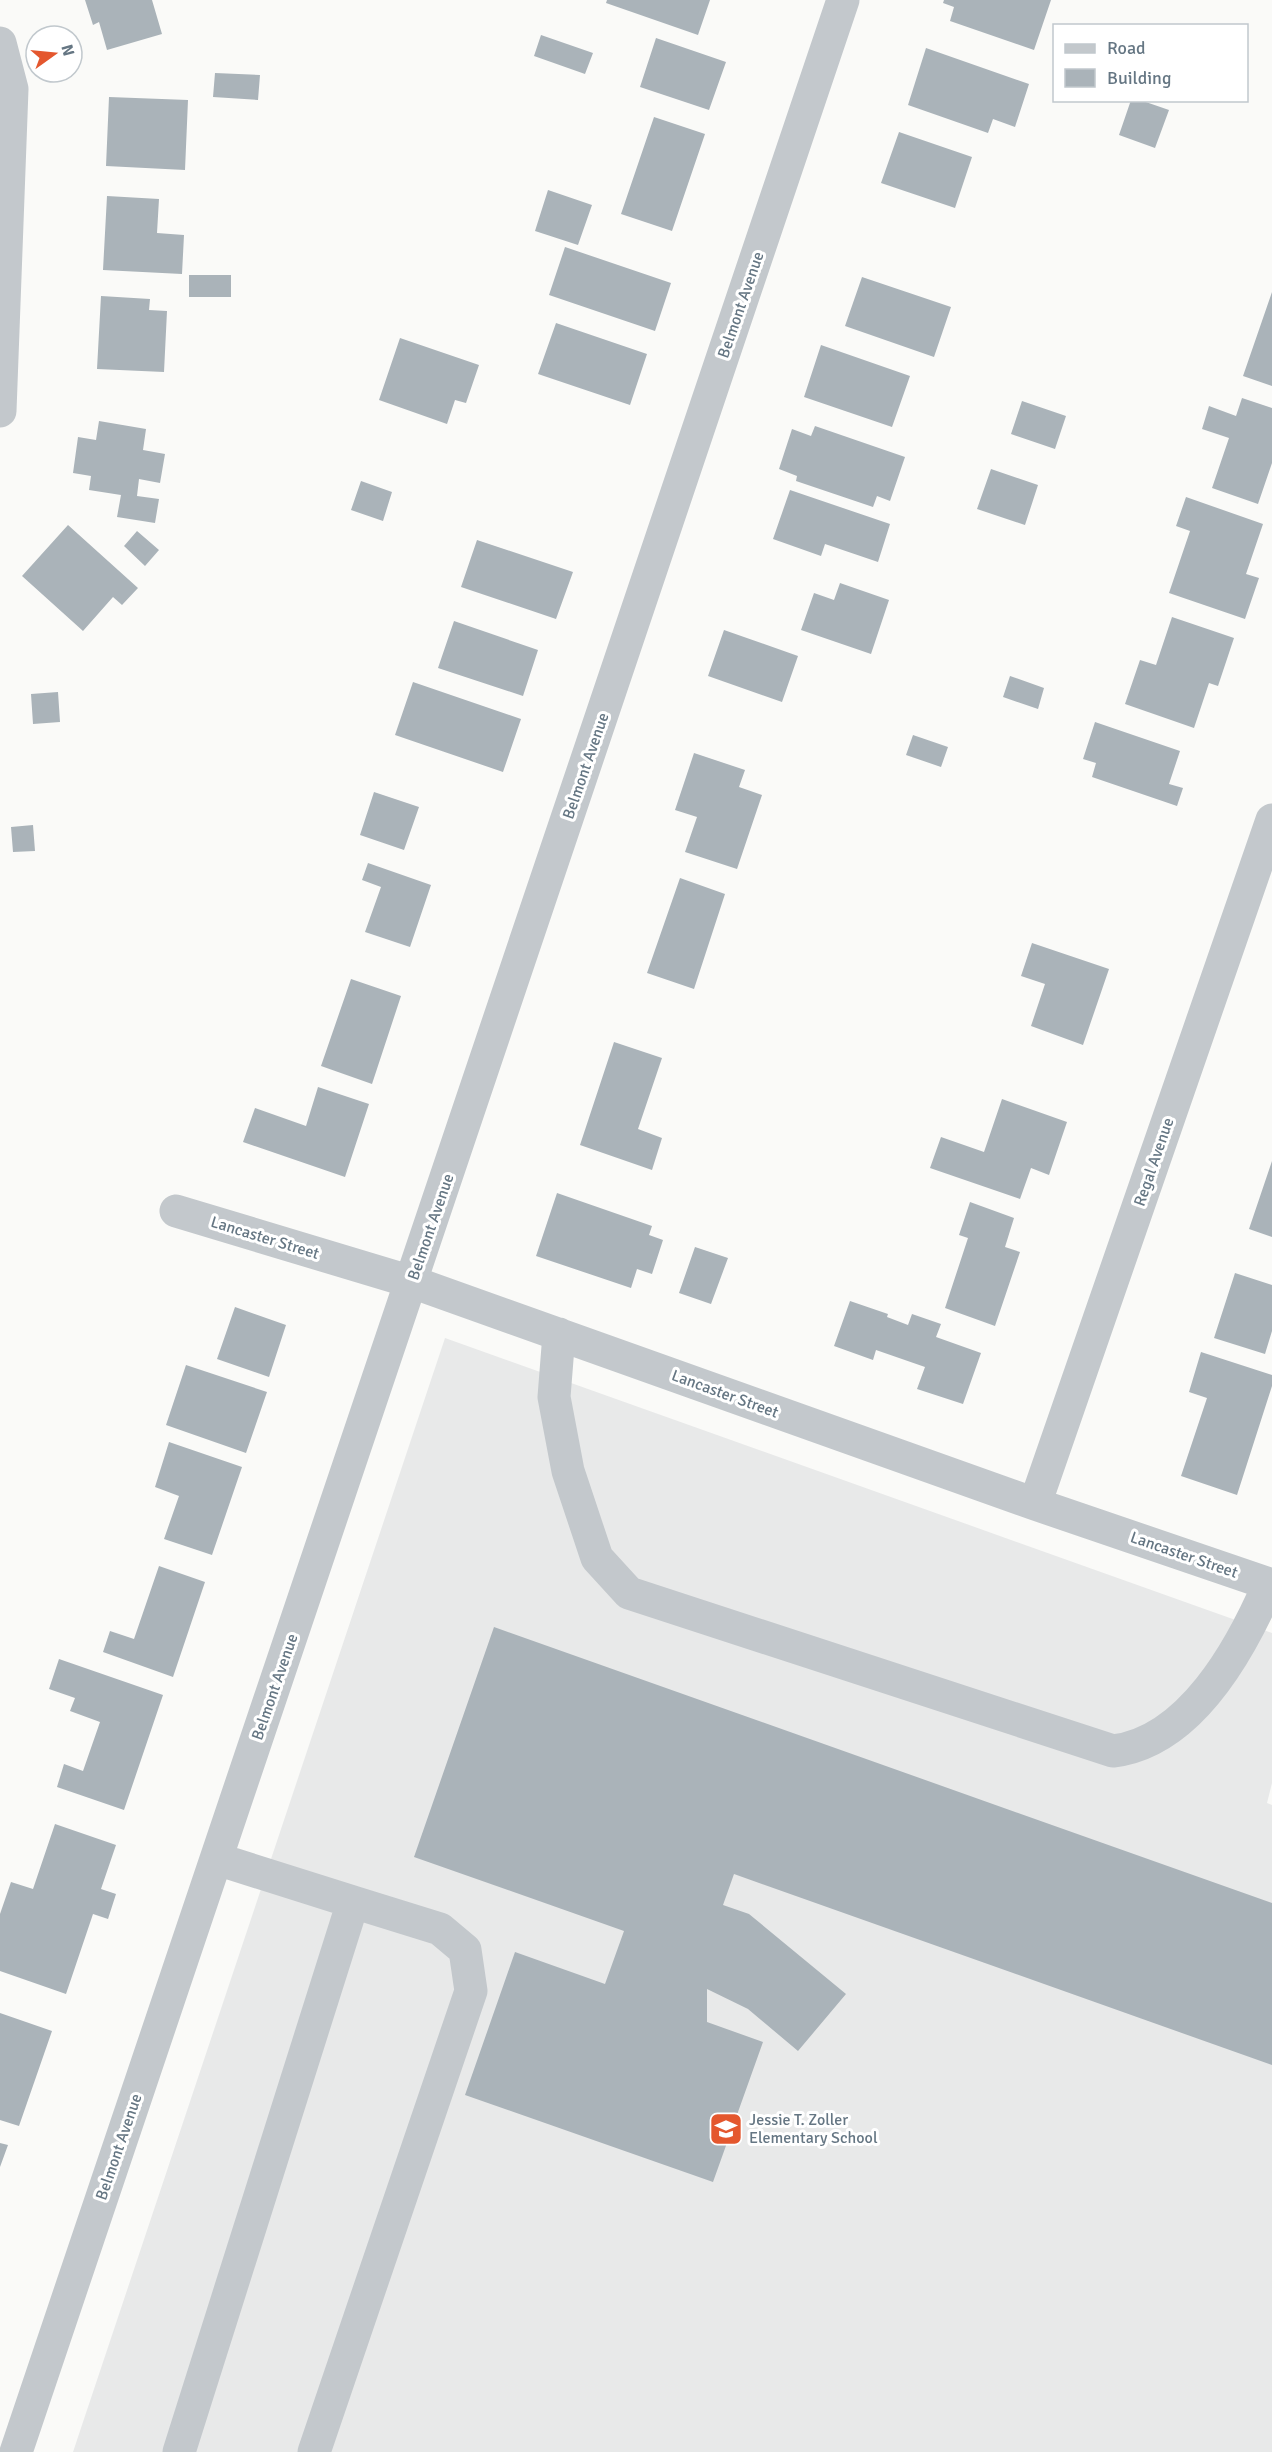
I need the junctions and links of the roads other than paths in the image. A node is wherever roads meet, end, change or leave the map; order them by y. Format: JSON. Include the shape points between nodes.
{"nodes":[{"id":1,"x":843,"y":0,"type":"edge"},
{"id":2,"x":0,"y":43,"type":"edge"},
{"id":3,"x":0,"y":411,"type":"edge"},
{"id":4,"x":1272,"y":820,"type":"edge"},
{"id":5,"x":176,"y":1211,"type":"dead end"},
{"id":6,"x":412,"y":1282,"type":"junction"},
{"id":7,"x":559,"y":1334,"type":"junction"},
{"id":8,"x":1035,"y":1504,"type":"junction"},
{"id":9,"x":1271,"y":1585,"type":"edge"},
{"id":10,"x":217,"y":1859,"type":"junction"},
{"id":11,"x":354,"y":1902,"type":"junction"},
{"id":12,"x":16,"y":2452,"type":"edge"},
{"id":13,"x":179,"y":2452,"type":"edge"},
{"id":14,"x":314,"y":2452,"type":"edge"}],
"edges":[{"from":1,"to":6,"type":"street","name":"Belmont Avenue"},
{"from":2,"to":3,"type":"street","via":[[12,89]]},
{"from":4,"to":8,"type":"street","name":"Regal Avenue"},
{"from":5,"to":6,"type":"street","name":"Lancaster Street"},
{"from":6,"to":7,"type":"street","name":"Lancaster Street"},
{"from":6,"to":10,"type":"street","name":"Belmont Avenue"},
{"from":7,"to":8,"type":"street","name":"Lancaster Street"},
{"from":7,"to":9,"type":"street","via":[[554,1397],[568,1471],[597,1558],[629,1593],[1113,1751],[1132,1749],[1161,1734],[1209,1692]]},
{"from":8,"to":9,"type":"street","name":"Lancaster Street"},
{"from":10,"to":11,"type":"street"},
{"from":10,"to":12,"type":"street","name":"Belmont Avenue"},
{"from":11,"to":13,"type":"street"},
{"from":11,"to":14,"type":"street","via":[[440,1929],[465,1950],[471,1991]]}]}
